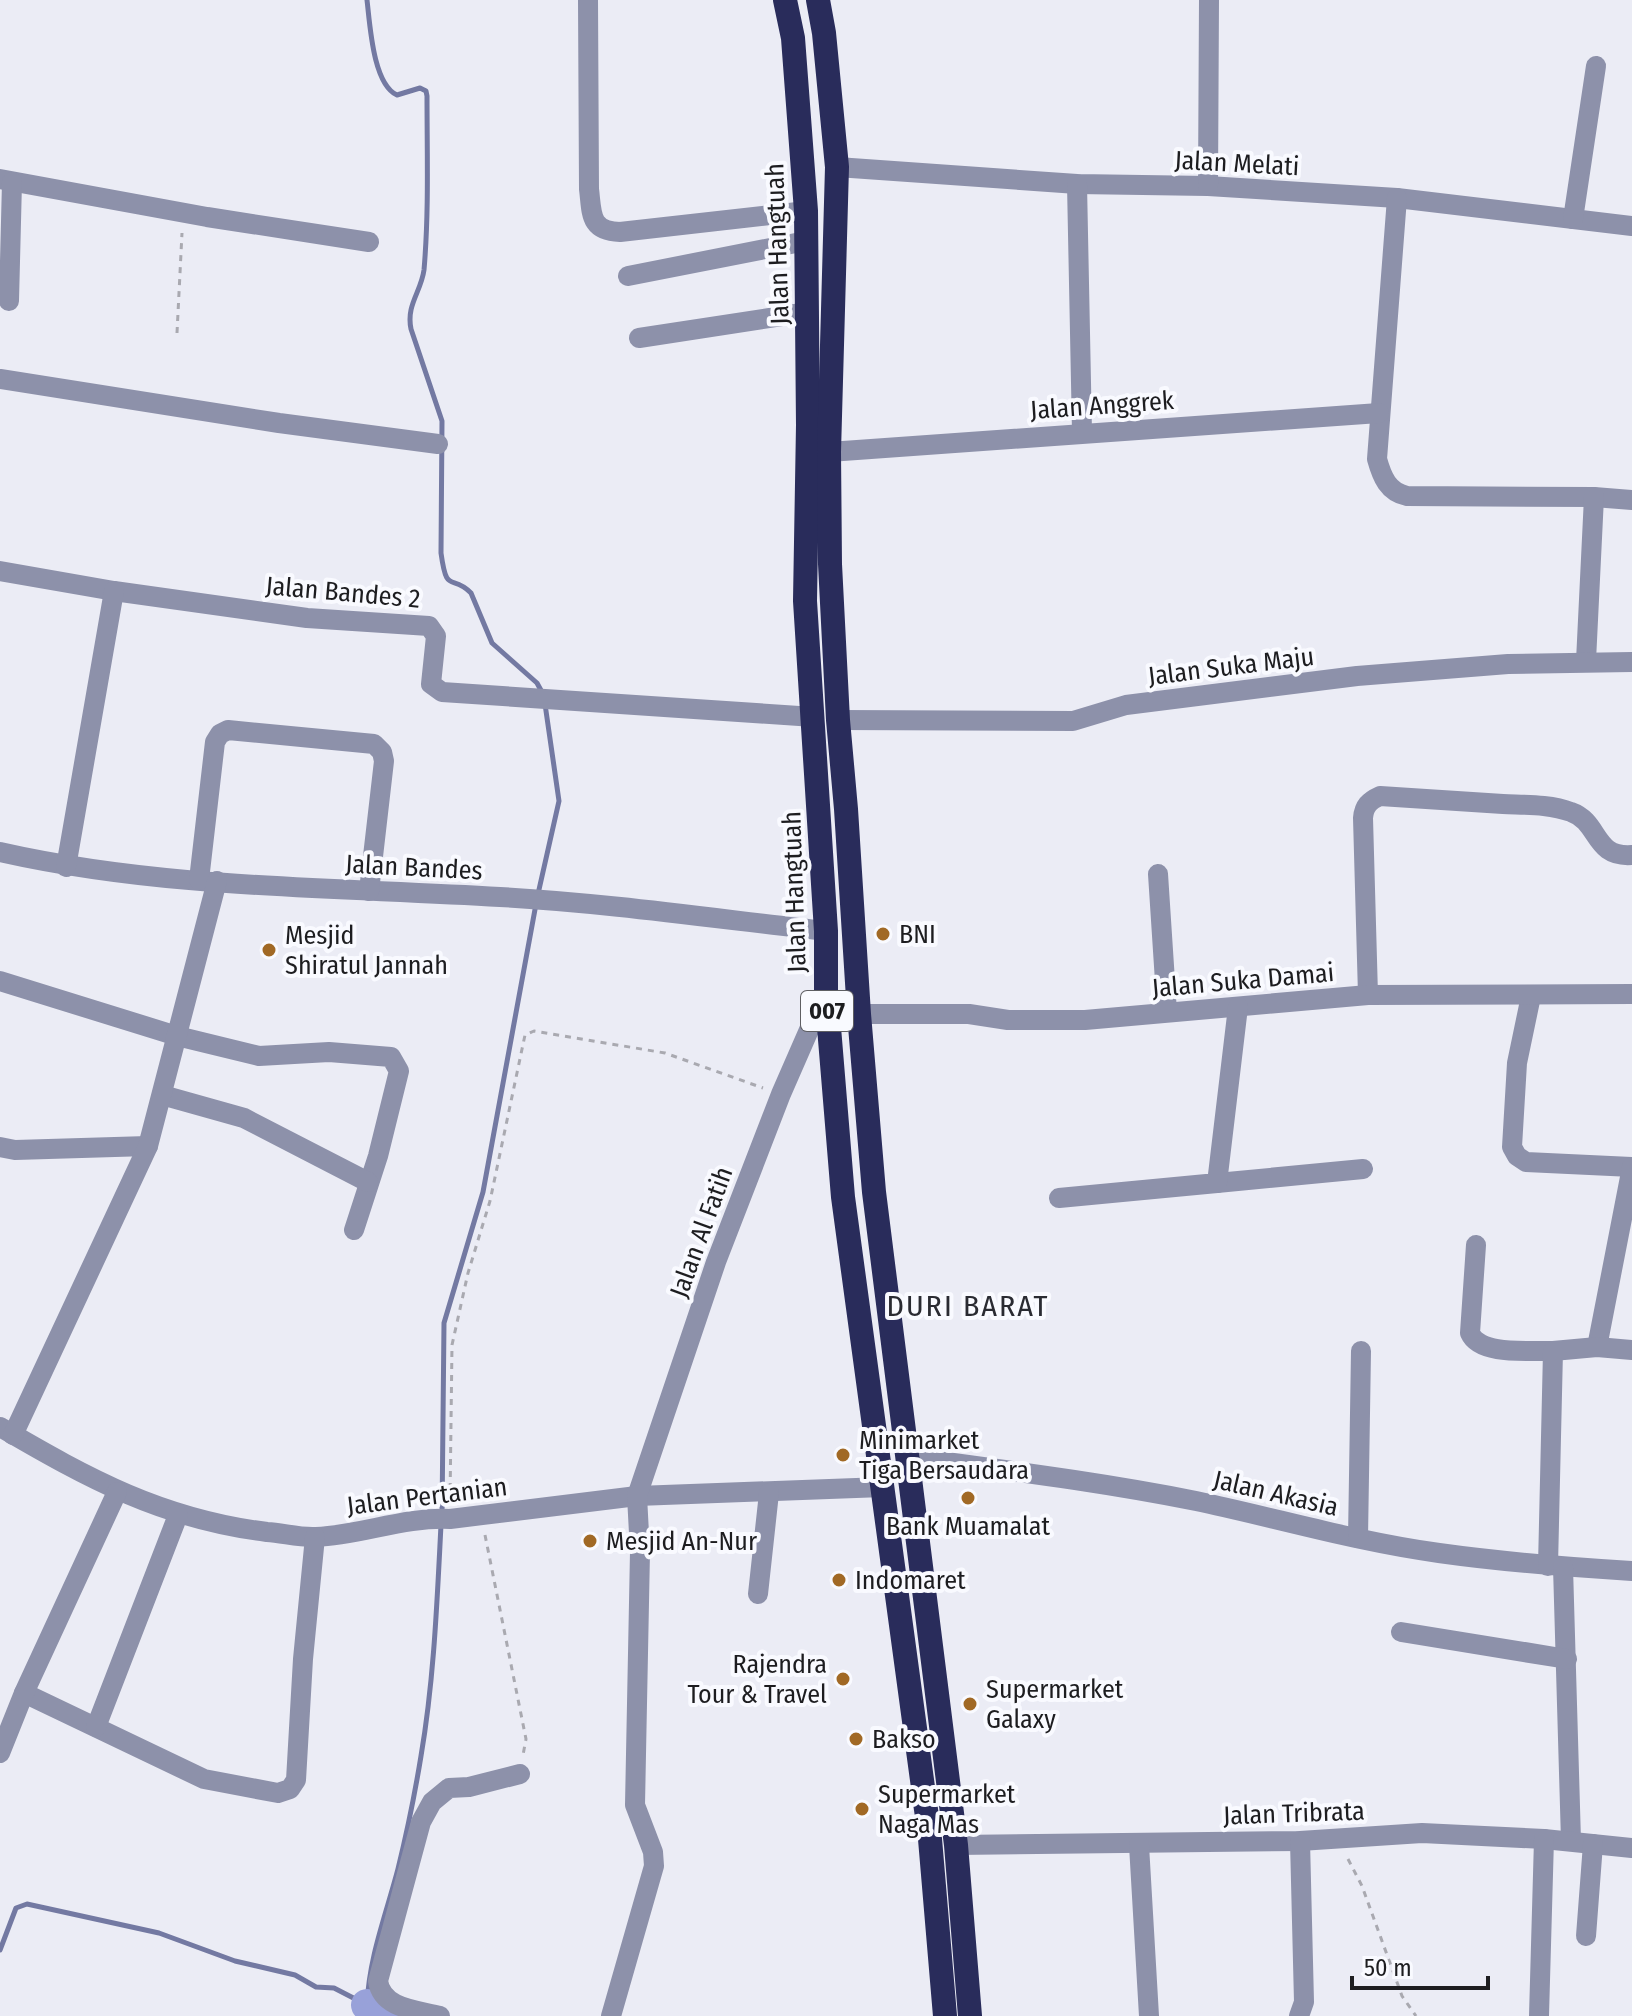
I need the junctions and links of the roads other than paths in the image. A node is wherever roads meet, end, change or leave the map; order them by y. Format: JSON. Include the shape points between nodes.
{"nodes":[{"id":1,"x":588,"y":0,"type":"edge"},
{"id":2,"x":785,"y":0,"type":"edge"},
{"id":3,"x":818,"y":0,"type":"edge"},
{"id":4,"x":1209,"y":0,"type":"edge"},
{"id":5,"x":824,"y":33,"type":"junction"},
{"id":6,"x":793,"y":38,"type":"junction"},
{"id":7,"x":1596,"y":66,"type":"dead end"},
{"id":8,"x":837,"y":167,"type":"junction"},
{"id":9,"x":6,"y":181,"type":"edge"},
{"id":10,"x":1077,"y":184,"type":"junction"},
{"id":11,"x":1208,"y":186,"type":"junction"},
{"id":12,"x":1397,"y":198,"type":"junction"},
{"id":13,"x":806,"y":211,"type":"junction"},
{"id":14,"x":1573,"y":219,"type":"junction"},
{"id":15,"x":1632,"y":226,"type":"edge"},
{"id":16,"x":806,"y":241,"type":"junction"},
{"id":17,"x":369,"y":242,"type":"dead end"},
{"id":18,"x":628,"y":276,"type":"dead end"},
{"id":19,"x":9,"y":301,"type":"dead end"},
{"id":20,"x":808,"y":312,"type":"junction"},
{"id":21,"x":639,"y":338,"type":"dead end"},
{"id":22,"x":0,"y":379,"type":"edge"},
{"id":23,"x":1379,"y":413,"type":"junction"},
{"id":24,"x":1082,"y":432,"type":"junction"},
{"id":25,"x":438,"y":444,"type":"dead end"},
{"id":26,"x":829,"y":452,"type":"junction"},
{"id":27,"x":1594,"y":497,"type":"junction"},
{"id":28,"x":1632,"y":500,"type":"edge"},
{"id":29,"x":0,"y":571,"type":"edge"},
{"id":30,"x":114,"y":591,"type":"junction"},
{"id":31,"x":1586,"y":661,"type":"junction"},
{"id":32,"x":1632,"y":662,"type":"edge"},
{"id":33,"x":826,"y":719,"type":"junction"},
{"id":34,"x":846,"y":809,"type":"junction"},
{"id":35,"x":819,"y":810,"type":"junction"},
{"id":36,"x":0,"y":852,"type":"edge"},
{"id":37,"x":1632,"y":855,"type":"edge"},
{"id":38,"x":66,"y":867,"type":"junction"},
{"id":39,"x":1158,"y":874,"type":"dead end"},
{"id":40,"x":208,"y":881,"type":"junction"},
{"id":41,"x":369,"y":891,"type":"junction"},
{"id":42,"x":826,"y":931,"type":"junction"},
{"id":43,"x":0,"y":981,"type":"edge"},
{"id":44,"x":826,"y":991,"type":"junction"},
{"id":45,"x":1632,"y":994,"type":"edge"},
{"id":46,"x":1368,"y":995,"type":"junction"},
{"id":47,"x":1531,"y":996,"type":"junction"},
{"id":48,"x":1238,"y":1007,"type":"junction"},
{"id":49,"x":1167,"y":1012,"type":"junction"},
{"id":50,"x":859,"y":1014,"type":"junction"},
{"id":51,"x":177,"y":1036,"type":"junction"},
{"id":52,"x":162,"y":1095,"type":"junction"},
{"id":53,"x":148,"y":1146,"type":"junction"},
{"id":54,"x":0,"y":1147,"type":"edge"},
{"id":55,"x":1632,"y":1167,"type":"edge"},
{"id":56,"x":1363,"y":1169,"type":"dead end"},
{"id":57,"x":368,"y":1182,"type":"junction"},
{"id":58,"x":1217,"y":1183,"type":"junction"},
{"id":59,"x":1059,"y":1198,"type":"dead end"},
{"id":60,"x":354,"y":1230,"type":"dead end"},
{"id":61,"x":1476,"y":1245,"type":"dead end"},
{"id":62,"x":1597,"y":1347,"type":"junction"},
{"id":63,"x":1632,"y":1350,"type":"edge"},
{"id":64,"x":1361,"y":1351,"type":"dead end"},
{"id":65,"x":1553,"y":1351,"type":"junction"},
{"id":66,"x":6,"y":1431,"type":"edge"},
{"id":67,"x":909,"y":1457,"type":"junction"},
{"id":68,"x":883,"y":1487,"type":"junction"},
{"id":69,"x":117,"y":1492,"type":"junction"},
{"id":70,"x":769,"y":1493,"type":"junction"},
{"id":71,"x":637,"y":1496,"type":"junction"},
{"id":72,"x":178,"y":1515,"type":"junction"},
{"id":73,"x":315,"y":1537,"type":"junction"},
{"id":74,"x":1358,"y":1538,"type":"junction"},
{"id":75,"x":1556,"y":1566,"type":"junction"},
{"id":76,"x":1632,"y":1571,"type":"edge"},
{"id":77,"x":758,"y":1594,"type":"dead end"},
{"id":78,"x":1401,"y":1632,"type":"dead end"},
{"id":79,"x":1567,"y":1659,"type":"junction"},
{"id":80,"x":24,"y":1693,"type":"junction"},
{"id":81,"x":96,"y":1727,"type":"junction"},
{"id":82,"x":0,"y":1753,"type":"edge"},
{"id":83,"x":520,"y":1774,"type":"road end"},
{"id":84,"x":1544,"y":1839,"type":"junction"},
{"id":85,"x":1300,"y":1841,"type":"junction"},
{"id":86,"x":1571,"y":1841,"type":"junction"},
{"id":87,"x":1593,"y":1844,"type":"junction"},
{"id":88,"x":956,"y":1845,"type":"junction"},
{"id":89,"x":1139,"y":1845,"type":"junction"},
{"id":90,"x":1632,"y":1848,"type":"edge"},
{"id":91,"x":1586,"y":1936,"type":"dead end"},
{"id":92,"x":440,"y":2016,"type":"edge"},
{"id":93,"x":611,"y":2016,"type":"edge"},
{"id":94,"x":945,"y":2016,"type":"edge"},
{"id":95,"x":970,"y":2016,"type":"edge"},
{"id":96,"x":1149,"y":2016,"type":"edge"},
{"id":97,"x":1299,"y":2016,"type":"edge"},
{"id":98,"x":1539,"y":2016,"type":"edge"}],
"edges":[{"from":1,"to":13,"type":"street","via":[[589,189],[592,219],[598,226],[620,232]]},
{"from":2,"to":6,"type":"highway","name":"Jalan Hangtuah","number":"007"},
{"from":3,"to":5,"type":"highway","name":"Jalan Hangtuah","number":"007"},
{"from":4,"to":11,"type":"street"},
{"from":5,"to":6,"type":"highway"},
{"from":5,"to":8,"type":"highway","name":"Jalan Hangtuah","number":"007"},
{"from":6,"to":13,"type":"highway","name":"Jalan Hangtuah","number":"007"},
{"from":7,"to":14,"type":"street"},
{"from":8,"to":10,"type":"street","name":"Jalan Melati"},
{"from":8,"to":26,"type":"highway","name":"Jalan Hangtuah","number":"007"},
{"from":9,"to":17,"type":"street"},
{"from":9,"to":19,"type":"street"},
{"from":10,"to":11,"type":"street","name":"Jalan Melati"},
{"from":10,"to":24,"type":"street"},
{"from":11,"to":12,"type":"street","name":"Jalan Melati"},
{"from":12,"to":14,"type":"street","name":"Jalan Melati"},
{"from":12,"to":23,"type":"street"},
{"from":13,"to":16,"type":"highway","name":"Jalan Hangtuah","number":"007"},
{"from":14,"to":15,"type":"street","name":"Jalan Melati"},
{"from":16,"to":18,"type":"street"},
{"from":16,"to":20,"type":"highway","name":"Jalan Hangtuah","number":"007"},
{"from":20,"to":21,"type":"street"},
{"from":20,"to":33,"type":"highway","name":"Jalan Hangtuah","number":"007","via":[[805,601]]},
{"from":22,"to":25,"type":"street"},
{"from":23,"to":24,"type":"street","name":"Jalan Anggrek"},
{"from":23,"to":27,"type":"street","via":[[1377,459],[1386,483],[1400,494]]},
{"from":24,"to":26,"type":"street","name":"Jalan Anggrek"},
{"from":26,"to":33,"type":"highway","name":"Jalan Hangtuah","number":"007"},
{"from":27,"to":28,"type":"street"},
{"from":27,"to":31,"type":"street"},
{"from":29,"to":30,"type":"street","name":"Jalan Bandes 2"},
{"from":30,"to":33,"type":"street","name":"Jalan Bandes 2","via":[[307,618],[429,626],[436,636],[433,688],[442,692]]},
{"from":30,"to":38,"type":"street"},
{"from":31,"to":32,"type":"street","name":"Jalan Suka Maju"},
{"from":31,"to":33,"type":"street","name":"Jalan Suka Maju","via":[[1357,676],[1126,705],[1073,721]]},
{"from":33,"to":34,"type":"highway","name":"Jalan Hangtuah","number":"007"},
{"from":33,"to":35,"type":"highway","name":"Jalan Hangtuah","number":"007"},
{"from":34,"to":35,"type":"highway"},
{"from":34,"to":50,"type":"highway","name":"Jalan Hangtuah","number":"007"},
{"from":35,"to":42,"type":"highway","name":"Jalan Hangtuah","number":"007"},
{"from":36,"to":38,"type":"street","name":"Jalan Bandes"},
{"from":37,"to":46,"type":"street","via":[[1608,852],[1569,811],[1380,796],[1372,800],[1363,818]]},
{"from":38,"to":40,"type":"street","name":"Jalan Bandes"},
{"from":39,"to":49,"type":"street"},
{"from":40,"to":41,"type":"street","name":"Jalan Bandes"},
{"from":40,"to":41,"type":"street","via":[[215,742],[228,730],[379,748],[384,761]]},
{"from":40,"to":51,"type":"street"},
{"from":41,"to":42,"type":"street","name":"Jalan Bandes","via":[[502,897]]},
{"from":42,"to":44,"type":"highway","name":"Jalan Hangtuah","number":"007"},
{"from":43,"to":51,"type":"street"},
{"from":44,"to":68,"type":"highway","name":"Jalan Hangtuah","number":"007","via":[[843,1197]]},
{"from":44,"to":71,"type":"street","name":"Jalan Al Fatih","via":[[716,1262]]},
{"from":45,"to":47,"type":"street","name":"Jalan Suka Damai"},
{"from":46,"to":47,"type":"street","name":"Jalan Suka Damai"},
{"from":46,"to":48,"type":"street","name":"Jalan Suka Damai"},
{"from":47,"to":55,"type":"street","via":[[1517,1063],[1514,1152],[1526,1162]]},
{"from":48,"to":49,"type":"street","name":"Jalan Suka Damai"},
{"from":48,"to":58,"type":"street"},
{"from":49,"to":50,"type":"street","name":"Jalan Suka Damai","via":[[1085,1020]]},
{"from":50,"to":67,"type":"highway","name":"Jalan Hangtuah","number":"007","via":[[874,1192]]},
{"from":51,"to":52,"type":"street"},
{"from":51,"to":57,"type":"street","via":[[259,1056],[329,1052],[391,1057],[399,1071]]},
{"from":52,"to":53,"type":"street"},
{"from":52,"to":57,"type":"street","via":[[244,1118]]},
{"from":53,"to":54,"type":"street"},
{"from":53,"to":66,"type":"street"},
{"from":55,"to":62,"type":"street"},
{"from":56,"to":58,"type":"street"},
{"from":57,"to":60,"type":"street"},
{"from":58,"to":59,"type":"street"},
{"from":61,"to":65,"type":"street","via":[[1473,1340],[1485,1348]]},
{"from":62,"to":63,"type":"street"},
{"from":62,"to":65,"type":"street"},
{"from":64,"to":74,"type":"street"},
{"from":65,"to":75,"type":"street"},
{"from":66,"to":69,"type":"street","name":"Jalan Pertanian"},
{"from":67,"to":74,"type":"street","name":"Jalan Akasia","via":[[1196,1501]]},
{"from":67,"to":88,"type":"highway","name":"Jalan Hangtuah","number":"007"},
{"from":68,"to":70,"type":"street","name":"Jalan Pertanian"},
{"from":68,"to":94,"type":"highway","name":"Jalan Hangtuah","number":"007","via":[[930,1839]]},
{"from":69,"to":72,"type":"street","name":"Jalan Pertanian"},
{"from":69,"to":80,"type":"street"},
{"from":70,"to":71,"type":"street","name":"Jalan Pertanian"},
{"from":70,"to":77,"type":"street"},
{"from":71,"to":73,"type":"street","name":"Jalan Pertanian"},
{"from":71,"to":93,"type":"street","via":[[635,1805],[654,1866]]},
{"from":72,"to":73,"type":"street","name":"Jalan Pertanian"},
{"from":72,"to":81,"type":"street"},
{"from":73,"to":81,"type":"street","via":[[296,1780],[290,1789],[278,1793],[204,1779]]},
{"from":74,"to":75,"type":"street","name":"Jalan Akasia"},
{"from":75,"to":76,"type":"street","name":"Jalan Akasia"},
{"from":75,"to":79,"type":"street"},
{"from":78,"to":79,"type":"street"},
{"from":79,"to":86,"type":"street"},
{"from":80,"to":81,"type":"street"},
{"from":80,"to":82,"type":"street"},
{"from":83,"to":92,"type":"street","via":[[449,1788],[432,1802],[421,1822],[378,1981],[390,2002]]},
{"from":84,"to":85,"type":"street","name":"Jalan Tribrata","via":[[1422,1833]]},
{"from":84,"to":86,"type":"street","name":"Jalan Tribrata"},
{"from":84,"to":98,"type":"street"},
{"from":85,"to":89,"type":"street","name":"Jalan Tribrata"},
{"from":85,"to":97,"type":"street","via":[[1304,2002]]},
{"from":86,"to":87,"type":"street","name":"Jalan Tribrata"},
{"from":87,"to":90,"type":"street","name":"Jalan Tribrata"},
{"from":87,"to":91,"type":"street"},
{"from":88,"to":89,"type":"street","name":"Jalan Tribrata"},
{"from":88,"to":95,"type":"highway","name":"Jalan Hangtuah","number":"007"},
{"from":89,"to":96,"type":"street"}]}
